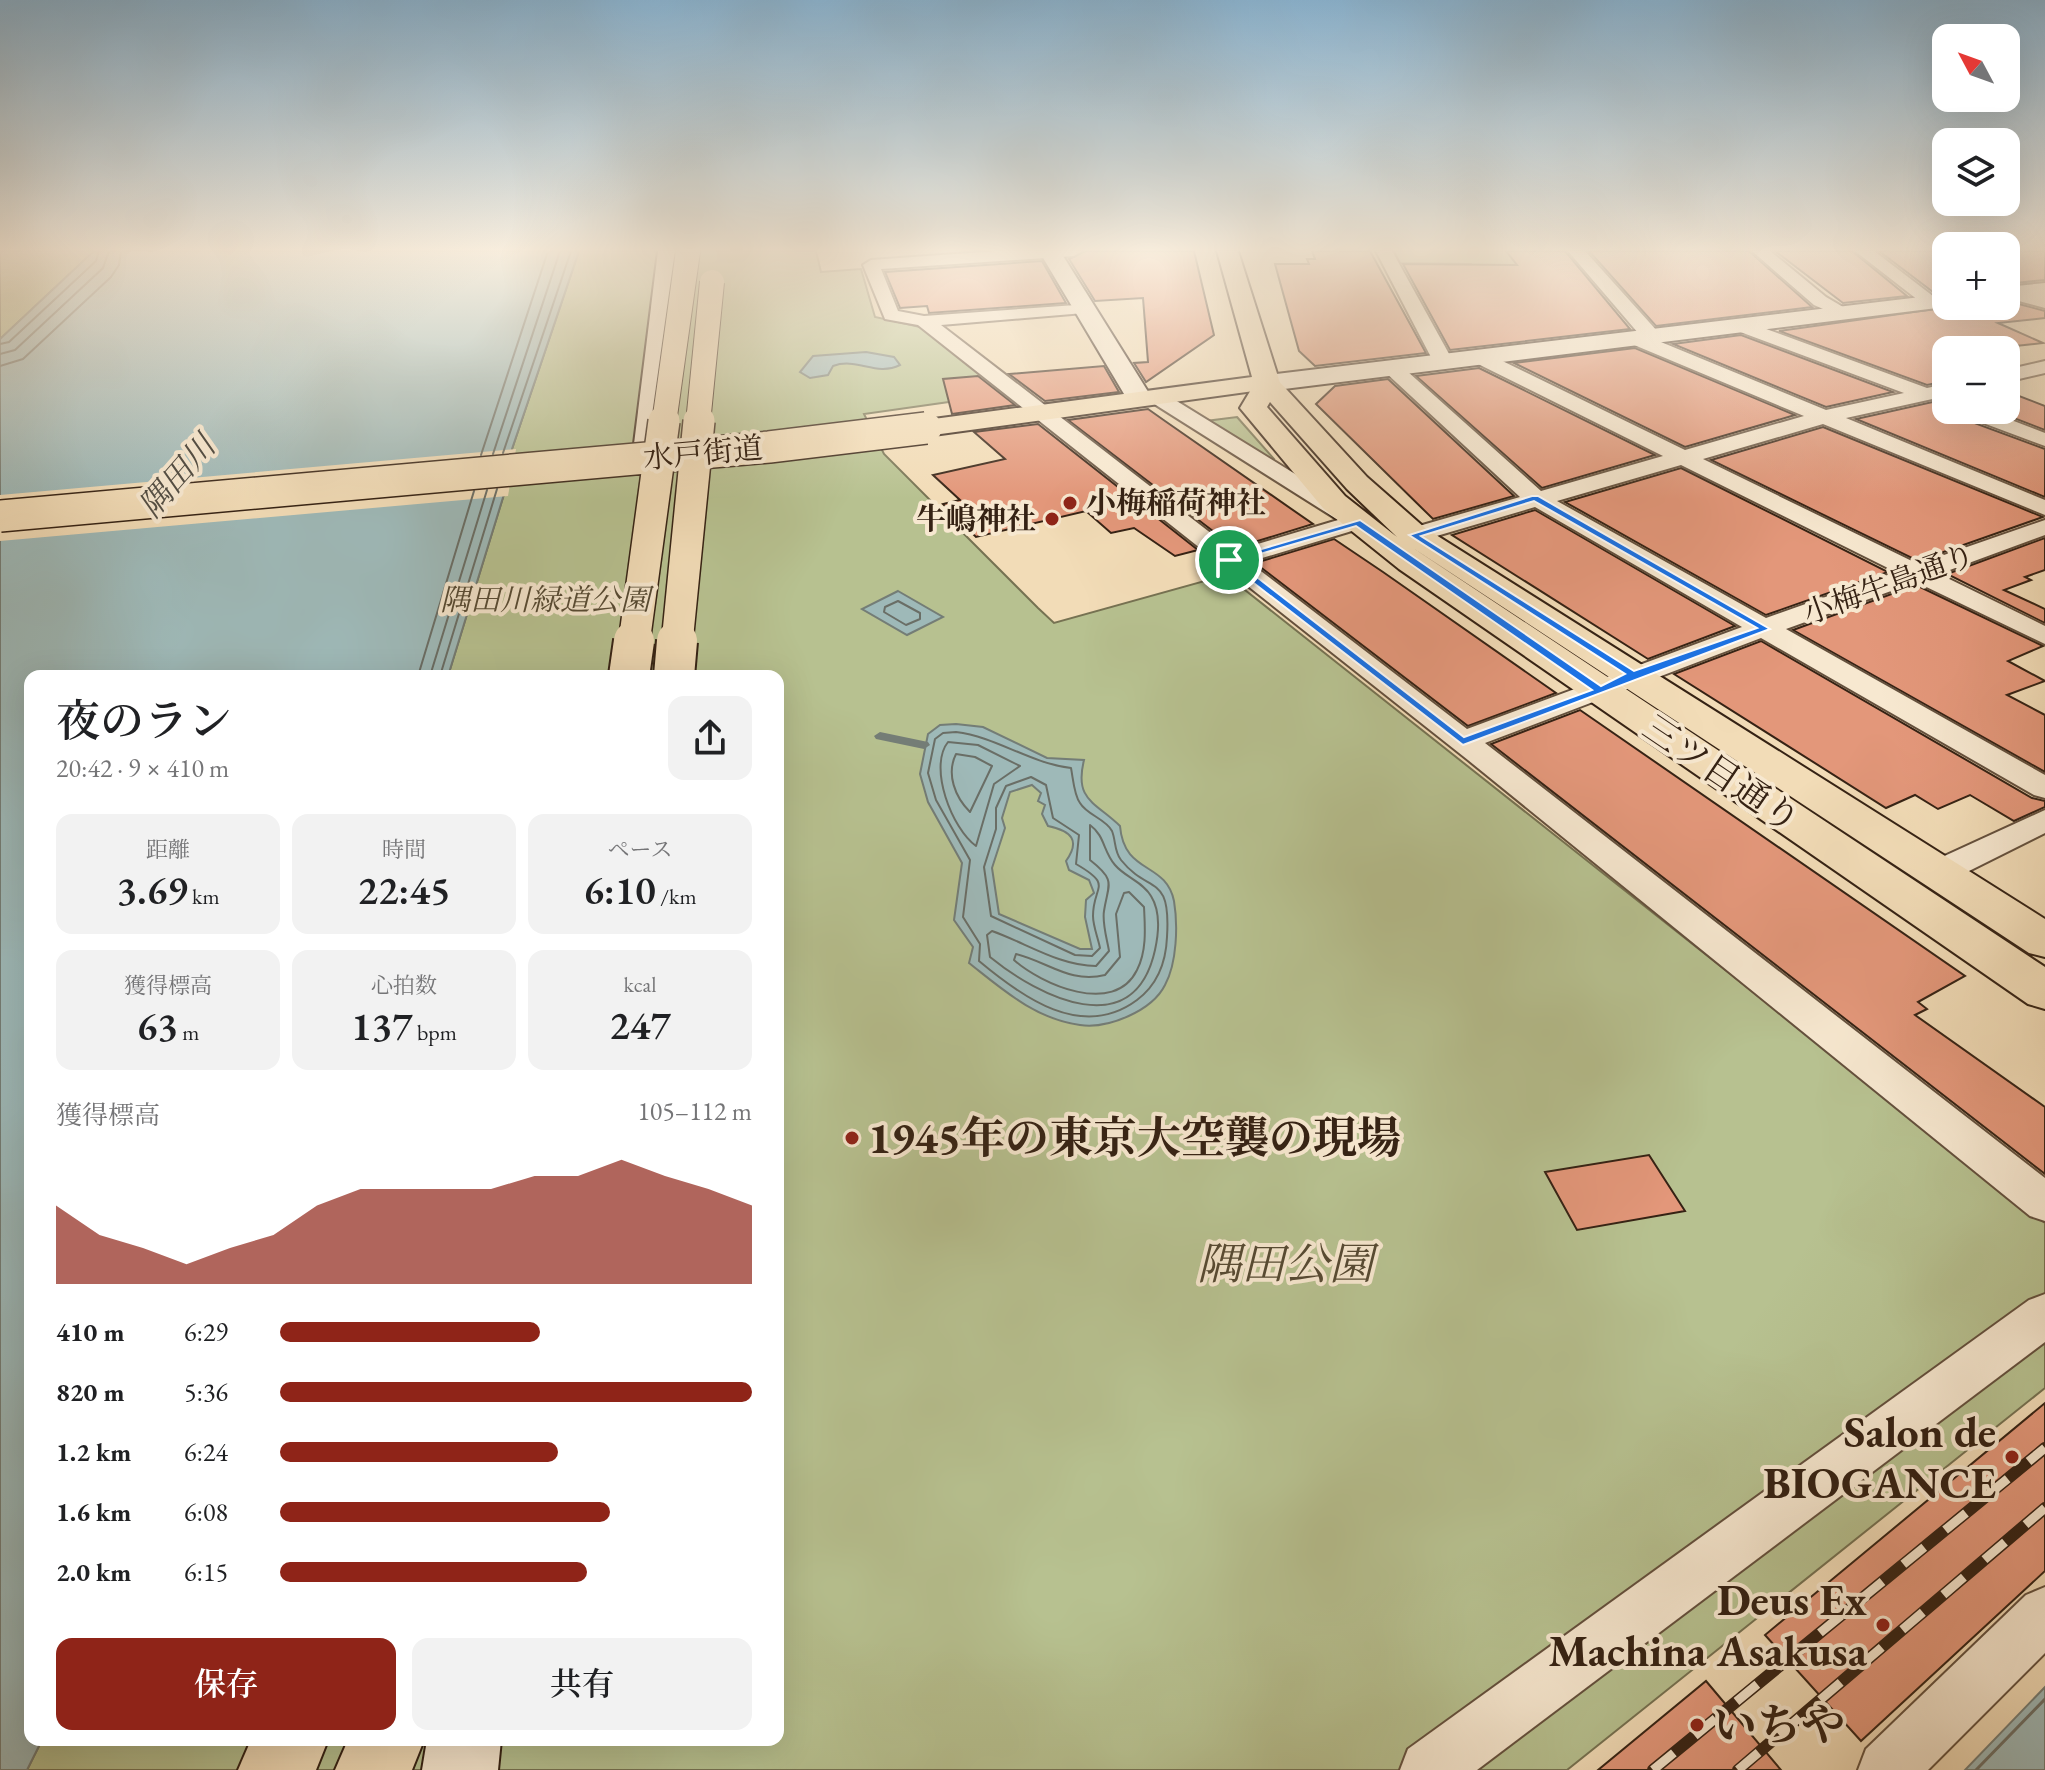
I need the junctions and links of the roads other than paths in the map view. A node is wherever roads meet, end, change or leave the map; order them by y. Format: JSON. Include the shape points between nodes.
{"nodes":[{"id":1,"x":661,"y":334,"type":"edge"},
{"id":2,"x":677,"y":334,"type":"edge"},
{"id":3,"x":707,"y":334,"type":"edge"},
{"id":4,"x":940,"y":334,"type":"edge"},
{"id":5,"x":1102,"y":334,"type":"edge"},
{"id":6,"x":1252,"y":334,"type":"edge"},
{"id":7,"x":1428,"y":334,"type":"edge"},
{"id":8,"x":1639,"y":334,"type":"edge"},
{"id":9,"x":1673,"y":334,"type":"edge"},
{"id":10,"x":1763,"y":334,"type":"edge"},
{"id":11,"x":1642,"y":337,"type":"junction"},
{"id":12,"x":1479,"y":357,"type":"junction"},
{"id":13,"x":1443,"y":361,"type":"junction"},
{"id":14,"x":1391,"y":367,"type":"junction"},
{"id":15,"x":2045,"y":367,"type":"edge"},
{"id":16,"x":2020,"y":373,"type":"edge"},
{"id":17,"x":1267,"y":383,"type":"junction"},
{"id":18,"x":1932,"y":391,"type":"edge"},
{"id":19,"x":1932,"y":393,"type":"edge"},
{"id":20,"x":1147,"y":397,"type":"junction"},
{"id":21,"x":1041,"y":411,"type":"junction"},
{"id":22,"x":1823,"y":417,"type":"junction"},
{"id":23,"x":2003,"y":424,"type":"edge"},
{"id":24,"x":2045,"y":440,"type":"edge"},
{"id":25,"x":1684,"y":457,"type":"junction"},
{"id":26,"x":1535,"y":498,"type":"junction"},
{"id":27,"x":2045,"y":508,"type":"edge"},
{"id":28,"x":0,"y":516,"type":"edge"},
{"id":29,"x":1357,"y":522,"type":"junction"},
{"id":30,"x":2045,"y":527,"type":"edge"},
{"id":31,"x":1414,"y":535,"type":"junction"},
{"id":32,"x":1229,"y":560,"type":"junction"},
{"id":33,"x":1919,"y":573,"type":"junction"},
{"id":34,"x":1765,"y":629,"type":"junction"},
{"id":35,"x":2045,"y":636,"type":"edge"},
{"id":36,"x":616,"y":670,"type":"edge"},
{"id":37,"x":630,"y":670,"type":"edge"},
{"id":38,"x":675,"y":670,"type":"edge"},
{"id":39,"x":1617,"y":682,"type":"junction"},
{"id":40,"x":1463,"y":741,"type":"junction"},
{"id":41,"x":2045,"y":788,"type":"edge"},
{"id":42,"x":2045,"y":820,"type":"edge"},
{"id":43,"x":1939,"y":872,"type":"junction"},
{"id":44,"x":2045,"y":941,"type":"edge"},
{"id":45,"x":2045,"y":991,"type":"edge"},
{"id":46,"x":2045,"y":1203,"type":"edge"},
{"id":47,"x":2045,"y":1315,"type":"edge"},
{"id":48,"x":2045,"y":1614,"type":"edge"},
{"id":49,"x":288,"y":1746,"type":"edge"},
{"id":50,"x":384,"y":1746,"type":"edge"},
{"id":51,"x":463,"y":1746,"type":"edge"},
{"id":52,"x":276,"y":1770,"type":"edge"},
{"id":53,"x":373,"y":1770,"type":"edge"},
{"id":54,"x":460,"y":1770,"type":"edge"},
{"id":55,"x":1429,"y":1770,"type":"edge"},
{"id":56,"x":1887,"y":1770,"type":"edge"}],
"edges":[{"from":1,"to":36,"type":"street"},
{"from":2,"to":37,"type":"main road","bridge":true},
{"from":3,"to":38,"type":"main road","bridge":true},
{"from":4,"to":21,"type":"street"},
{"from":5,"to":20,"type":"street"},
{"from":6,"to":17,"type":"main road"},
{"from":7,"to":13,"type":"street"},
{"from":8,"to":11,"type":"street"},
{"from":9,"to":11,"type":"street"},
{"from":10,"to":18,"type":"street"},
{"from":11,"to":12,"type":"street"},
{"from":11,"to":22,"type":"street"},
{"from":12,"to":13,"type":"street"},
{"from":12,"to":25,"type":"street"},
{"from":13,"to":14,"type":"street"},
{"from":14,"to":17,"type":"street"},
{"from":14,"to":26,"type":"street"},
{"from":15,"to":16,"type":"street"},
{"from":17,"to":20,"type":"main road","name":"水戸街道"},
{"from":17,"to":29,"type":"main road","name":"三ツ目通り","via":[[1253,408]]},
{"from":17,"to":31,"type":"main road","name":"三ツ目通り","via":[[1357,483]]},
{"from":19,"to":22,"type":"street"},
{"from":20,"to":21,"type":"main road","name":"水戸街道"},
{"from":20,"to":29,"type":"street"},
{"from":21,"to":28,"type":"main road","name":"水戸街道","bridge":true,"via":[[753,448]]},
{"from":21,"to":32,"type":"street"},
{"from":22,"to":25,"type":"street"},
{"from":22,"to":27,"type":"street"},
{"from":23,"to":24,"type":"street"},
{"from":25,"to":26,"type":"street"},
{"from":25,"to":33,"type":"street"},
{"from":26,"to":31,"type":"street"},
{"from":26,"to":34,"type":"street"},
{"from":29,"to":32,"type":"street"},
{"from":29,"to":39,"type":"main road","name":"三ツ目通り"},
{"from":30,"to":33,"type":"street","name":"小梅牛島通り"},
{"from":31,"to":39,"type":"main road","name":"三ツ目通り"},
{"from":32,"to":40,"type":"street"},
{"from":33,"to":34,"type":"street","name":"小梅牛島通り"},
{"from":33,"to":35,"type":"street"},
{"from":34,"to":39,"type":"street","name":"小梅牛島通り"},
{"from":34,"to":41,"type":"street"},
{"from":39,"to":40,"type":"street","name":"小梅牛島通り"},
{"from":39,"to":43,"type":"main road","name":"三ツ目通り"},
{"from":39,"to":45,"type":"main road","name":"三ツ目通り"},
{"from":40,"to":46,"type":"street"},
{"from":42,"to":43,"type":"street"},
{"from":43,"to":44,"type":"main road","name":"三ツ目通り"},
{"from":47,"to":55,"type":"street"},
{"from":48,"to":56,"type":"street"},
{"from":49,"to":52,"type":"main road"},
{"from":50,"to":53,"type":"main road"},
{"from":51,"to":54,"type":"street"}]}
